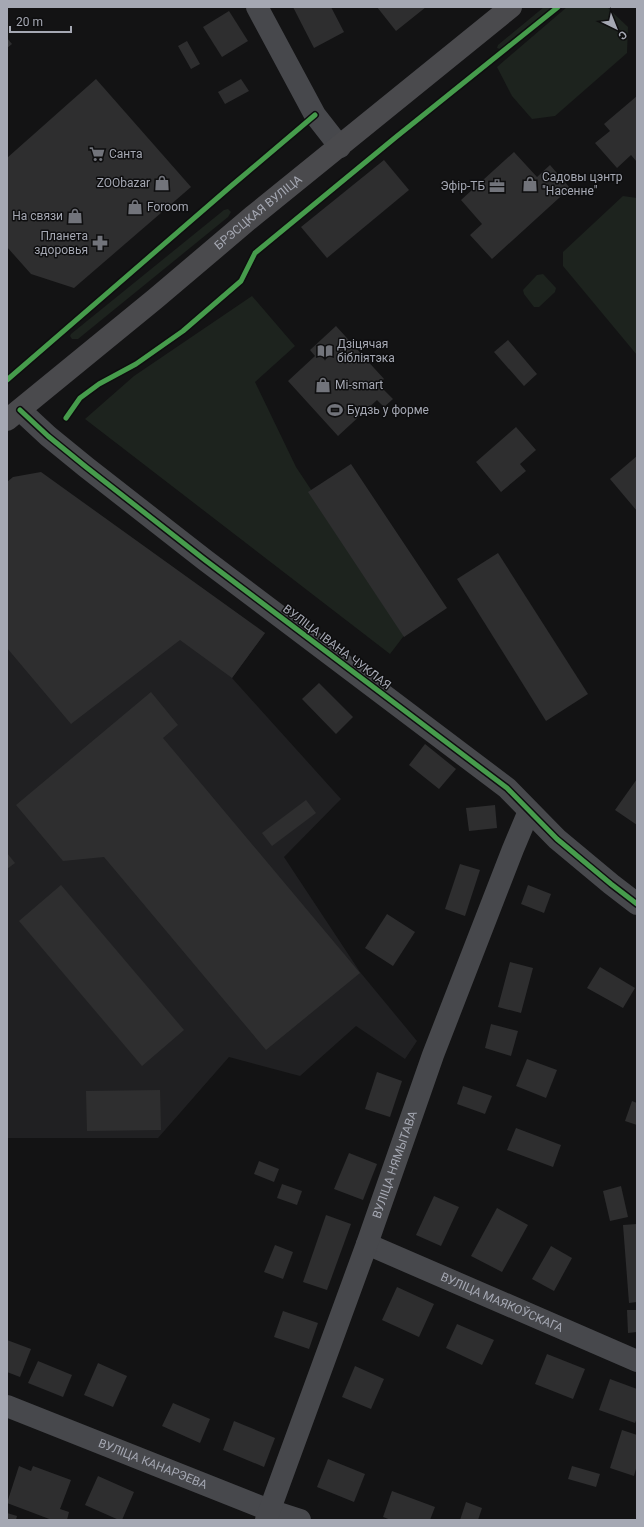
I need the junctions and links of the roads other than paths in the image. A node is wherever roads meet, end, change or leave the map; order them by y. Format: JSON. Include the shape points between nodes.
{"nodes":[{"id":1,"x":257,"y":7,"type":"edge"},
{"id":2,"x":512,"y":7,"type":"edge"},
{"id":3,"x":340,"y":147,"type":"junction"},
{"id":4,"x":14,"y":415,"type":"edge"},
{"id":5,"x":529,"y":811,"type":"junction"},
{"id":6,"x":637,"y":904,"type":"edge"},
{"id":7,"x":367,"y":1244,"type":"junction"},
{"id":8,"x":637,"y":1361,"type":"edge"},
{"id":9,"x":7,"y":1406,"type":"edge"},
{"id":10,"x":268,"y":1515,"type":"edge"},
{"id":11,"x":300,"y":1520,"type":"edge"}],
"edges":[{"from":1,"to":3,"type":"street","via":[[315,115]]},
{"from":2,"to":3,"type":"main road","name":"БРЭСЦКАЯ ВУЛІЦА"},
{"from":3,"to":4,"type":"main road","name":"БРЭСЦКАЯ ВУЛІЦА"},
{"from":4,"to":5,"type":"street","name":"ВУЛІЦА ІВАНА ЧУКЛАЯ","via":[[48,436],[206,560],[507,788]]},
{"from":5,"to":6,"type":"street","name":"ВУЛІЦА ІВАНА ЧУКЛАЯ","via":[[557,839]]},
{"from":5,"to":7,"type":"street","name":"ВУЛІЦА НЯМЫТАВА","via":[[433,1055]]},
{"from":7,"to":8,"type":"street","name":"ВУЛІЦА МАЯКОЎСКАГА"},
{"from":7,"to":10,"type":"street","name":"ВУЛІЦА НЯМЫТАВА"},
{"from":9,"to":10,"type":"street","name":"ВУЛІЦА КАНАРЭЕВА"},
{"from":10,"to":11,"type":"street","name":"ВУЛІЦА КАНАРЭЕВА"}]}
